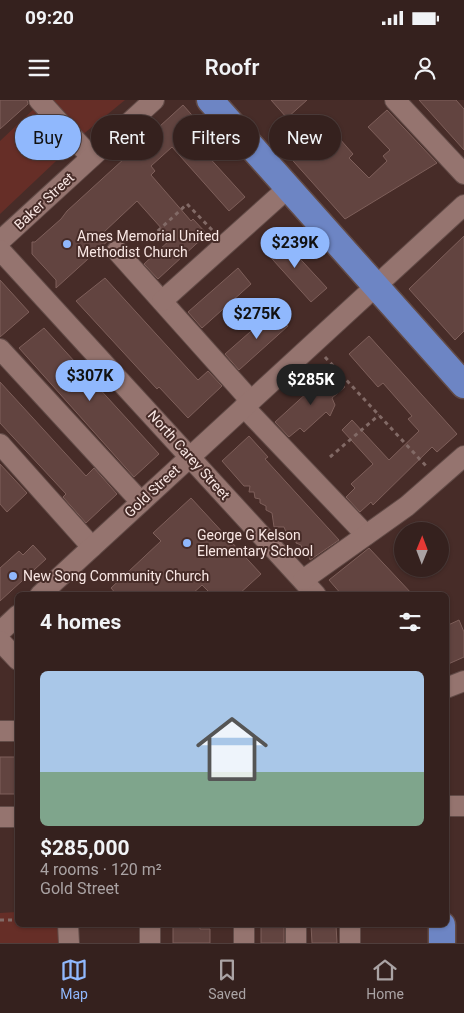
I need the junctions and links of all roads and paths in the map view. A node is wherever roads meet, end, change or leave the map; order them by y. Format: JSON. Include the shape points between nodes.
{"nodes":[{"id":1,"x":39,"y":100,"type":"edge"},
{"id":2,"x":154,"y":100,"type":"edge"},
{"id":3,"x":210,"y":100,"type":"edge"},
{"id":4,"x":395,"y":100,"type":"edge"},
{"id":5,"x":137,"y":115,"type":"edge"},
{"id":6,"x":91,"y":157,"type":"joint"},
{"id":7,"x":464,"y":174,"type":"edge"},
{"id":8,"x":288,"y":188,"type":"junction"},
{"id":9,"x":464,"y":205,"type":"edge"},
{"id":10,"x":218,"y":236,"type":"dead end"},
{"id":11,"x":0,"y":241,"type":"edge"},
{"id":12,"x":146,"y":242,"type":"dead end"},
{"id":13,"x":0,"y":250,"type":"edge"},
{"id":14,"x":117,"y":251,"type":"dead end"},
{"id":15,"x":376,"y":286,"type":"junction"},
{"id":16,"x":162,"y":301,"type":"junction"},
{"id":17,"x":0,"y":349,"type":"edge"},
{"id":18,"x":325,"y":357,"type":"dead end"},
{"id":19,"x":464,"y":385,"type":"edge"},
{"id":20,"x":247,"y":404,"type":"junction"},
{"id":21,"x":379,"y":415,"type":"junction"},
{"id":22,"x":0,"y":444,"type":"edge"},
{"id":23,"x":464,"y":456,"type":"edge"},
{"id":24,"x":190,"y":457,"type":"junction"},
{"id":25,"x":330,"y":458,"type":"dead end"},
{"id":26,"x":431,"y":471,"type":"dead end"},
{"id":27,"x":141,"y":502,"type":"junction"},
{"id":28,"x":366,"y":535,"type":"junction"},
{"id":29,"x":92,"y":547,"type":"junction"},
{"id":30,"x":302,"y":580,"type":"junction"},
{"id":31,"x":43,"y":592,"type":"edge"},
{"id":32,"x":313,"y":592,"type":"edge"},
{"id":33,"x":15,"y":618,"type":"edge"},
{"id":34,"x":0,"y":632,"type":"edge"},
{"id":35,"x":0,"y":641,"type":"edge"},
{"id":36,"x":15,"y":657,"type":"edge"},
{"id":37,"x":464,"y":681,"type":"edge"},
{"id":38,"x":449,"y":687,"type":"edge"},
{"id":39,"x":0,"y":731,"type":"edge"},
{"id":40,"x":15,"y":731,"type":"edge"},
{"id":41,"x":449,"y":806,"type":"edge"},
{"id":42,"x":464,"y":806,"type":"edge"},
{"id":43,"x":15,"y":816,"type":"edge"},
{"id":44,"x":0,"y":817,"type":"edge"},
{"id":45,"x":0,"y":920,"type":"edge"},
{"id":46,"x":15,"y":920,"type":"edge"},
{"id":47,"x":68,"y":927,"type":"edge"},
{"id":48,"x":150,"y":927,"type":"edge"},
{"id":49,"x":244,"y":927,"type":"edge"},
{"id":50,"x":296,"y":927,"type":"edge"},
{"id":51,"x":350,"y":927,"type":"edge"},
{"id":52,"x":442,"y":927,"type":"edge"},
{"id":53,"x":68,"y":943,"type":"edge"},
{"id":54,"x":150,"y":943,"type":"edge"},
{"id":55,"x":244,"y":943,"type":"edge"},
{"id":56,"x":296,"y":943,"type":"edge"},
{"id":57,"x":350,"y":943,"type":"edge"},
{"id":58,"x":442,"y":943,"type":"edge"}],
"edges":[{"from":1,"to":6,"type":"street"},
{"from":2,"to":5,"type":"street","name":"Baker Street"},
{"from":3,"to":8,"type":"main road"},
{"from":4,"to":7,"type":"street"},
{"from":6,"to":11,"type":"street","name":"Baker Street"},
{"from":8,"to":15,"type":"main road"},
{"from":8,"to":16,"type":"street"},
{"from":9,"to":15,"type":"street","name":"Gold Street"},
{"from":10,"to":12,"type":"path","via":[[188,204]]},
{"from":13,"to":24,"type":"street","name":"North Carey Street"},
{"from":14,"to":16,"type":"street"},
{"from":15,"to":19,"type":"main road"},
{"from":15,"to":20,"type":"street","name":"Gold Street"},
{"from":16,"to":20,"type":"street"},
{"from":17,"to":27,"type":"street"},
{"from":18,"to":21,"type":"path"},
{"from":20,"to":24,"type":"street","name":"Gold Street"},
{"from":20,"to":28,"type":"street"},
{"from":21,"to":25,"type":"path"},
{"from":21,"to":26,"type":"path"},
{"from":22,"to":29,"type":"street"},
{"from":23,"to":28,"type":"street","via":[[407,506]]},
{"from":24,"to":27,"type":"street","name":"Gold Street"},
{"from":24,"to":30,"type":"street","name":"North Carey Street"},
{"from":27,"to":29,"type":"street","name":"Gold Street"},
{"from":28,"to":30,"type":"street"},
{"from":29,"to":31,"type":"street","name":"Gold Street"},
{"from":30,"to":32,"type":"street","name":"North Carey Street"},
{"from":33,"to":34,"type":"street"},
{"from":35,"to":36,"type":"street"},
{"from":37,"to":38,"type":"street"},
{"from":39,"to":40,"type":"street"},
{"from":41,"to":42,"type":"street"},
{"from":43,"to":44,"type":"street"},
{"from":45,"to":46,"type":"path"},
{"from":47,"to":53,"type":"street"},
{"from":48,"to":54,"type":"street"},
{"from":49,"to":55,"type":"street"},
{"from":50,"to":56,"type":"street"},
{"from":51,"to":57,"type":"street"},
{"from":52,"to":58,"type":"main road"}]}
